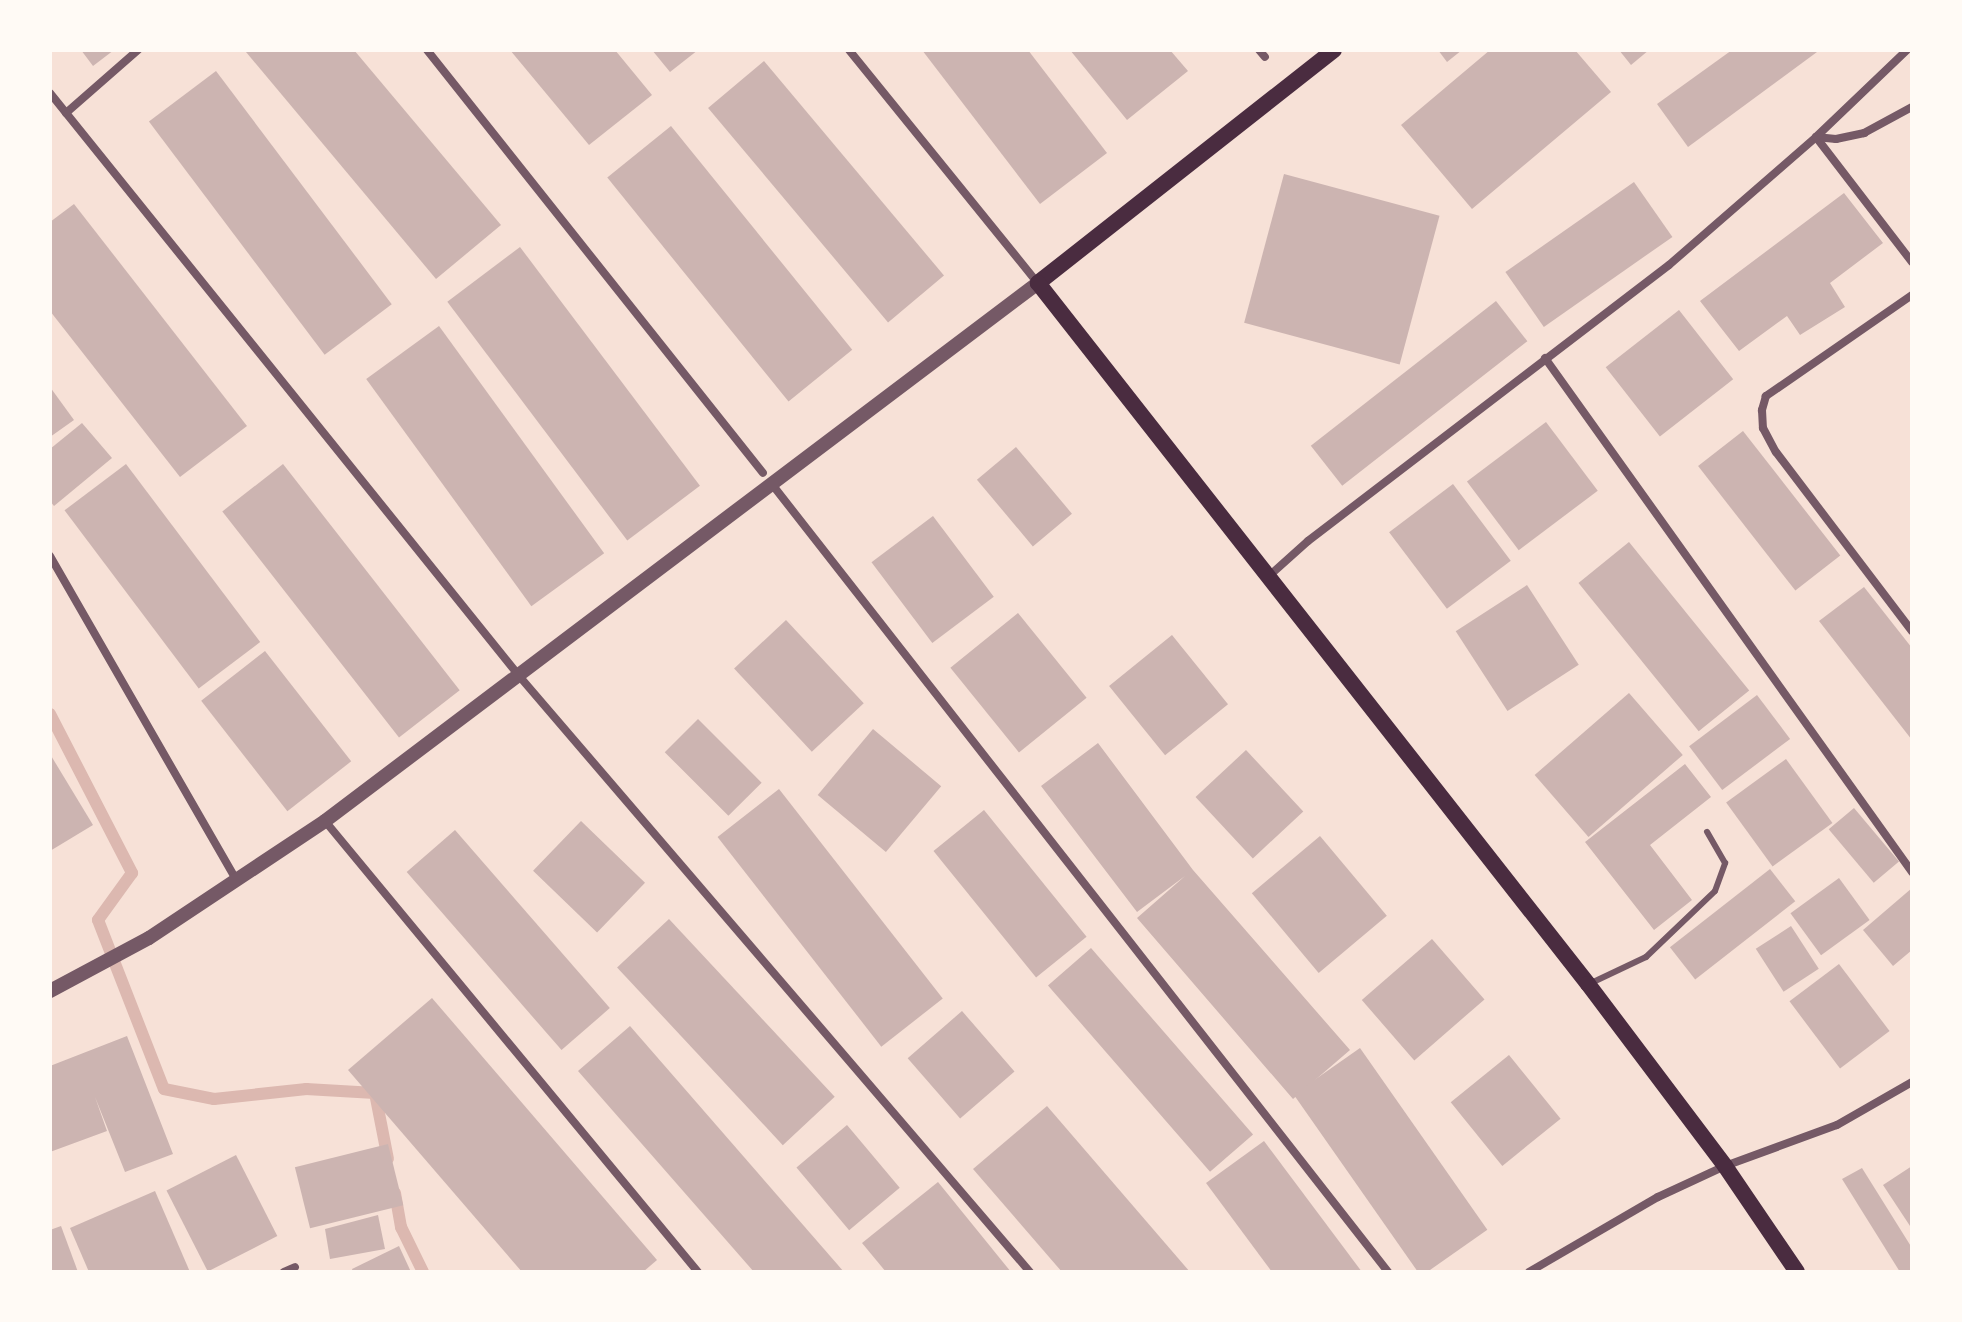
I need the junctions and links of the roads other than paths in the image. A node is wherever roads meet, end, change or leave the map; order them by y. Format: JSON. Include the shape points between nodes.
{"nodes":[{"id":1,"x":138,"y":50,"type":"edge"},
{"id":2,"x":427,"y":50,"type":"edge"},
{"id":3,"x":849,"y":50,"type":"edge"},
{"id":4,"x":1334,"y":50,"type":"edge"},
{"id":5,"x":1907,"y":50,"type":"edge"},
{"id":6,"x":50,"y":93,"type":"edge"},
{"id":7,"x":1912,"y":107,"type":"edge"},
{"id":8,"x":66,"y":113,"type":"junction"},
{"id":9,"x":1816,"y":137,"type":"junction"},
{"id":10,"x":1912,"y":262,"type":"edge"},
{"id":11,"x":1038,"y":283,"type":"junction"},
{"id":12,"x":1912,"y":295,"type":"edge"},
{"id":13,"x":1545,"y":358,"type":"junction"},
{"id":14,"x":767,"y":478,"type":"junction"},
{"id":15,"x":50,"y":556,"type":"edge"},
{"id":16,"x":1270,"y":575,"type":"junction"},
{"id":17,"x":1912,"y":631,"type":"edge"},
{"id":18,"x":520,"y":677,"type":"junction"},
{"id":19,"x":325,"y":821,"type":"junction"},
{"id":20,"x":1707,"y":832,"type":"dead end"},
{"id":21,"x":1912,"y":872,"type":"edge"},
{"id":22,"x":238,"y":882,"type":"junction"},
{"id":23,"x":1588,"y":984,"type":"junction"},
{"id":24,"x":56,"y":988,"type":"edge"},
{"id":25,"x":1912,"y":1082,"type":"edge"},
{"id":26,"x":1725,"y":1166,"type":"junction"},
{"id":27,"x":295,"y":1267,"type":"dead end"},
{"id":28,"x":284,"y":1272,"type":"edge"},
{"id":29,"x":698,"y":1272,"type":"edge"},
{"id":30,"x":1030,"y":1272,"type":"edge"},
{"id":31,"x":1388,"y":1272,"type":"edge"},
{"id":32,"x":1529,"y":1272,"type":"edge"},
{"id":33,"x":1797,"y":1272,"type":"edge"}],
"edges":[{"from":1,"to":8,"type":"street"},
{"from":2,"to":14,"type":"street"},
{"from":3,"to":11,"type":"street"},
{"from":4,"to":11,"type":"main road"},
{"from":5,"to":9,"type":"street"},
{"from":6,"to":8,"type":"street"},
{"from":7,"to":9,"type":"street","via":[[1864,133]]},
{"from":8,"to":18,"type":"street"},
{"from":9,"to":10,"type":"street"},
{"from":9,"to":13,"type":"street","via":[[1669,265]]},
{"from":11,"to":14,"type":"street"},
{"from":11,"to":16,"type":"main road"},
{"from":12,"to":17,"type":"street","via":[[1766,396],[1762,410],[1763,428],[1776,452]]},
{"from":13,"to":16,"type":"street"},
{"from":13,"to":21,"type":"street"},
{"from":14,"to":18,"type":"street"},
{"from":14,"to":31,"type":"street"},
{"from":15,"to":22,"type":"street"},
{"from":16,"to":23,"type":"main road"},
{"from":18,"to":19,"type":"street"},
{"from":18,"to":30,"type":"street"},
{"from":19,"to":22,"type":"street"},
{"from":19,"to":29,"type":"street"},
{"from":20,"to":23,"type":"lane","via":[[1725,863],[1715,891],[1646,957]]},
{"from":22,"to":24,"type":"street"},
{"from":23,"to":26,"type":"main road"},
{"from":25,"to":26,"type":"street","via":[[1837,1125]]},
{"from":26,"to":32,"type":"street","via":[[1658,1197]]},
{"from":26,"to":33,"type":"main road"},
{"from":27,"to":28,"type":"street"}]}
